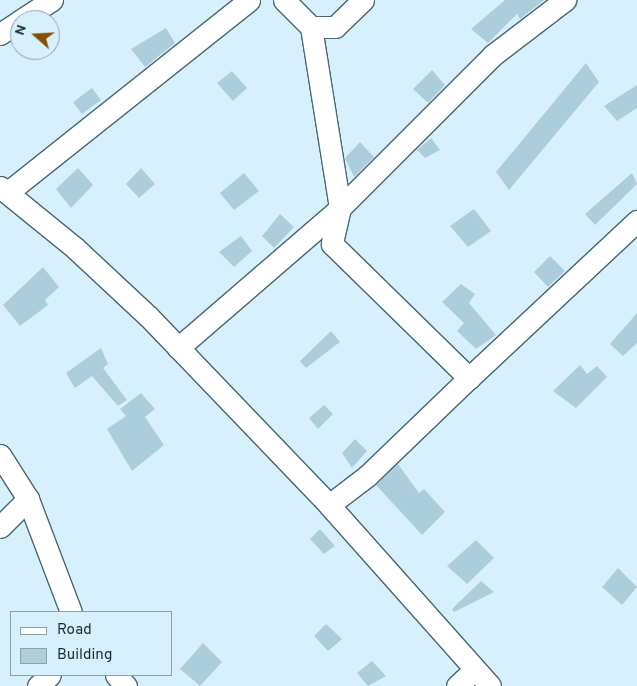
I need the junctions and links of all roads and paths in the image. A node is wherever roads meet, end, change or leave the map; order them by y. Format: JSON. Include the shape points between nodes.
{"nodes":[{"id":1,"x":52,"y":0,"type":"edge"},
{"id":2,"x":249,"y":0,"type":"edge"},
{"id":3,"x":284,"y":0,"type":"edge"},
{"id":4,"x":363,"y":0,"type":"edge"},
{"id":5,"x":565,"y":0,"type":"edge"},
{"id":6,"x":36,"y":10,"type":"edge"},
{"id":7,"x":311,"y":27,"type":"junction"},
{"id":8,"x":4,"y":190,"type":"edge"},
{"id":9,"x":340,"y":208,"type":"junction"},
{"id":10,"x":637,"y":221,"type":"edge"},
{"id":11,"x":178,"y":348,"type":"junction"},
{"id":12,"x":469,"y":378,"type":"junction"},
{"id":13,"x":0,"y":455,"type":"edge"},
{"id":14,"x":28,"y":499,"type":"junction"},
{"id":15,"x":329,"y":505,"type":"junction"},
{"id":16,"x":0,"y":527,"type":"edge"},
{"id":17,"x":71,"y":611,"type":"edge"},
{"id":18,"x":474,"y":670,"type":"junction"},
{"id":19,"x":49,"y":676,"type":"edge"},
{"id":20,"x":117,"y":676,"type":"edge"},
{"id":21,"x":38,"y":686,"type":"edge"},
{"id":22,"x":126,"y":686,"type":"edge"},
{"id":23,"x":457,"y":686,"type":"edge"},
{"id":24,"x":490,"y":686,"type":"edge"}],
"edges":[{"from":1,"to":6,"type":"street"},
{"from":2,"to":8,"type":"street"},
{"from":3,"to":7,"type":"street"},
{"from":4,"to":7,"type":"street","via":[[335,27]]},
{"from":5,"to":9,"type":"street","via":[[493,55]]},
{"from":7,"to":9,"type":"street"},
{"from":8,"to":11,"type":"street","via":[[75,248]]},
{"from":9,"to":11,"type":"street"},
{"from":9,"to":12,"type":"street","via":[[332,244]]},
{"from":10,"to":12,"type":"street"},
{"from":11,"to":15,"type":"street"},
{"from":12,"to":15,"type":"street","via":[[367,476]]},
{"from":13,"to":14,"type":"street"},
{"from":14,"to":16,"type":"street"},
{"from":14,"to":17,"type":"street"},
{"from":15,"to":18,"type":"street"},
{"from":18,"to":23,"type":"street"},
{"from":18,"to":24,"type":"street"},
{"from":19,"to":21,"type":"street"},
{"from":20,"to":22,"type":"street"}]}
